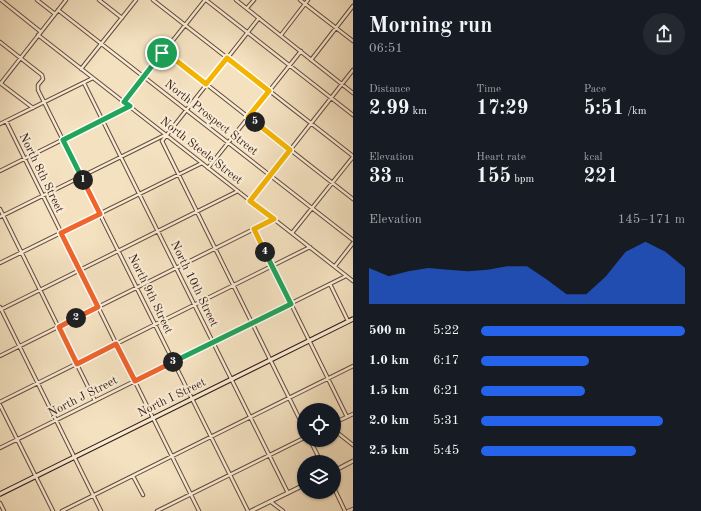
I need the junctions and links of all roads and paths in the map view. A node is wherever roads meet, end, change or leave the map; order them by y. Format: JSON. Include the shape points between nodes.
{"nodes":[{"id":1,"x":1,"y":0,"type":"edge"},
{"id":2,"x":37,"y":0,"type":"edge"},
{"id":3,"x":66,"y":0,"type":"edge"},
{"id":4,"x":99,"y":0,"type":"edge"},
{"id":5,"x":136,"y":0,"type":"edge"},
{"id":6,"x":153,"y":0,"type":"edge"},
{"id":7,"x":205,"y":0,"type":"edge"},
{"id":8,"x":236,"y":0,"type":"edge"},
{"id":9,"x":254,"y":0,"type":"edge"},
{"id":10,"x":300,"y":0,"type":"edge"},
{"id":11,"x":308,"y":0,"type":"edge"},
{"id":12,"x":305,"y":4,"type":"junction"},
{"id":13,"x":353,"y":6,"type":"edge"},
{"id":14,"x":247,"y":8,"type":"junction"},
{"id":15,"x":58,"y":10,"type":"junction"},
{"id":16,"x":55,"y":14,"type":"junction"},
{"id":17,"x":122,"y":18,"type":"junction"},
{"id":18,"x":259,"y":18,"type":"junction"},
{"id":19,"x":185,"y":25,"type":"junction"},
{"id":20,"x":336,"y":28,"type":"junction"},
{"id":21,"x":41,"y":32,"type":"junction"},
{"id":22,"x":247,"y":32,"type":"junction"},
{"id":23,"x":38,"y":35,"type":"junction"},
{"id":24,"x":281,"y":35,"type":"junction"},
{"id":25,"x":353,"y":41,"type":"edge"},
{"id":26,"x":0,"y":42,"type":"edge"},
{"id":27,"x":102,"y":44,"type":"junction"},
{"id":28,"x":164,"y":51,"type":"junction"},
{"id":29,"x":301,"y":51,"type":"junction"},
{"id":30,"x":21,"y":58,"type":"junction"},
{"id":31,"x":227,"y":58,"type":"junction"},
{"id":32,"x":311,"y":60,"type":"junction"},
{"id":33,"x":290,"y":65,"type":"junction"},
{"id":34,"x":81,"y":69,"type":"junction"},
{"id":35,"x":353,"y":70,"type":"edge"},
{"id":36,"x":144,"y":76,"type":"junction"},
{"id":37,"x":93,"y":78,"type":"junction"},
{"id":38,"x":0,"y":83,"type":"edge"},
{"id":39,"x":84,"y":83,"type":"junction"},
{"id":40,"x":206,"y":84,"type":"junction"},
{"id":41,"x":342,"y":84,"type":"junction"},
{"id":42,"x":269,"y":91,"type":"junction"},
{"id":43,"x":353,"y":93,"type":"edge"},
{"id":44,"x":331,"y":98,"type":"junction"},
{"id":45,"x":124,"y":102,"type":"junction"},
{"id":46,"x":45,"y":103,"type":"junction"},
{"id":47,"x":130,"y":106,"type":"junction"},
{"id":48,"x":33,"y":108,"type":"junction"},
{"id":49,"x":186,"y":109,"type":"junction"},
{"id":50,"x":353,"y":115,"type":"edge"},
{"id":51,"x":248,"y":117,"type":"junction"},
{"id":52,"x":102,"y":120,"type":"junction"},
{"id":53,"x":6,"y":121,"type":"junction"},
{"id":54,"x":0,"y":124,"type":"edge"},
{"id":55,"x":311,"y":124,"type":"junction"},
{"id":56,"x":166,"y":135,"type":"junction"},
{"id":57,"x":63,"y":140,"type":"junction"},
{"id":58,"x":228,"y":143,"type":"junction"},
{"id":59,"x":290,"y":150,"type":"junction"},
{"id":60,"x":121,"y":157,"type":"junction"},
{"id":61,"x":353,"y":157,"type":"edge"},
{"id":62,"x":24,"y":159,"type":"junction"},
{"id":63,"x":202,"y":163,"type":"junction"},
{"id":64,"x":208,"y":168,"type":"junction"},
{"id":65,"x":0,"y":171,"type":"edge"},
{"id":66,"x":178,"y":175,"type":"junction"},
{"id":67,"x":270,"y":175,"type":"junction"},
{"id":68,"x":82,"y":177,"type":"junction"},
{"id":69,"x":333,"y":183,"type":"junction"},
{"id":70,"x":238,"y":191,"type":"junction"},
{"id":71,"x":139,"y":194,"type":"junction"},
{"id":72,"x":42,"y":196,"type":"junction"},
{"id":73,"x":353,"y":198,"type":"edge"},
{"id":74,"x":250,"y":201,"type":"junction"},
{"id":75,"x":312,"y":208,"type":"junction"},
{"id":76,"x":0,"y":209,"type":"edge"},
{"id":77,"x":196,"y":212,"type":"junction"},
{"id":78,"x":100,"y":214,"type":"junction"},
{"id":79,"x":2,"y":216,"type":"edge"},
{"id":80,"x":274,"y":219,"type":"junction"},
{"id":81,"x":254,"y":229,"type":"junction"},
{"id":82,"x":157,"y":231,"type":"junction"},
{"id":83,"x":61,"y":233,"type":"junction"},
{"id":84,"x":292,"y":233,"type":"junction"},
{"id":85,"x":353,"y":240,"type":"edge"},
{"id":86,"x":353,"y":243,"type":"edge"},
{"id":87,"x":310,"y":247,"type":"junction"},
{"id":88,"x":215,"y":249,"type":"junction"},
{"id":89,"x":118,"y":251,"type":"junction"},
{"id":90,"x":22,"y":253,"type":"junction"},
{"id":91,"x":0,"y":263,"type":"edge"},
{"id":92,"x":272,"y":266,"type":"junction"},
{"id":93,"x":335,"y":266,"type":"junction"},
{"id":94,"x":176,"y":268,"type":"junction"},
{"id":95,"x":79,"y":270,"type":"junction"},
{"id":96,"x":346,"y":276,"type":"junction"},
{"id":97,"x":353,"y":281,"type":"edge"},
{"id":98,"x":330,"y":284,"type":"junction"},
{"id":99,"x":233,"y":286,"type":"junction"},
{"id":100,"x":137,"y":288,"type":"junction"},
{"id":101,"x":40,"y":290,"type":"junction"},
{"id":102,"x":291,"y":304,"type":"junction"},
{"id":103,"x":194,"y":305,"type":"junction"},
{"id":104,"x":98,"y":307,"type":"junction"},
{"id":105,"x":0,"y":308,"type":"edge"},
{"id":106,"x":353,"y":319,"type":"edge"},
{"id":107,"x":348,"y":321,"type":"junction"},
{"id":108,"x":252,"y":323,"type":"junction"},
{"id":109,"x":155,"y":325,"type":"junction"},
{"id":110,"x":59,"y":327,"type":"junction"},
{"id":111,"x":309,"y":340,"type":"junction"},
{"id":112,"x":213,"y":342,"type":"junction"},
{"id":113,"x":116,"y":344,"type":"junction"},
{"id":114,"x":19,"y":346,"type":"junction"},
{"id":115,"x":0,"y":356,"type":"edge"},
{"id":116,"x":270,"y":360,"type":"junction"},
{"id":117,"x":174,"y":362,"type":"junction"},
{"id":118,"x":77,"y":364,"type":"junction"},
{"id":119,"x":353,"y":366,"type":"edge"},
{"id":120,"x":328,"y":378,"type":"junction"},
{"id":121,"x":231,"y":379,"type":"junction"},
{"id":122,"x":135,"y":381,"type":"junction"},
{"id":123,"x":38,"y":383,"type":"junction"},
{"id":124,"x":289,"y":398,"type":"junction"},
{"id":125,"x":192,"y":399,"type":"junction"},
{"id":126,"x":95,"y":401,"type":"junction"},
{"id":127,"x":0,"y":403,"type":"edge"},
{"id":128,"x":297,"y":414,"type":"edge"},
{"id":129,"x":353,"y":414,"type":"edge"},
{"id":130,"x":250,"y":417,"type":"junction"},
{"id":131,"x":347,"y":417,"type":"junction"},
{"id":132,"x":153,"y":418,"type":"junction"},
{"id":133,"x":56,"y":420,"type":"junction"},
{"id":134,"x":341,"y":420,"type":"edge"},
{"id":135,"x":341,"y":436,"type":"edge"},
{"id":136,"x":211,"y":437,"type":"junction"},
{"id":137,"x":17,"y":440,"type":"junction"},
{"id":138,"x":297,"y":441,"type":"edge"},
{"id":139,"x":353,"y":445,"type":"edge"},
{"id":140,"x":0,"y":448,"type":"edge"},
{"id":141,"x":269,"y":455,"type":"junction"},
{"id":142,"x":172,"y":456,"type":"junction"},
{"id":143,"x":75,"y":457,"type":"junction"},
{"id":144,"x":353,"y":461,"type":"edge"},
{"id":145,"x":341,"y":467,"type":"edge"},
{"id":146,"x":230,"y":475,"type":"junction"},
{"id":147,"x":133,"y":476,"type":"junction"},
{"id":148,"x":36,"y":477,"type":"junction"},
{"id":149,"x":297,"y":488,"type":"edge"},
{"id":150,"x":288,"y":493,"type":"junction"},
{"id":151,"x":0,"y":494,"type":"edge"},
{"id":152,"x":190,"y":494,"type":"junction"},
{"id":153,"x":94,"y":495,"type":"junction"},
{"id":154,"x":143,"y":496,"type":"dead end"},
{"id":155,"x":340,"y":499,"type":"edge"},
{"id":156,"x":271,"y":502,"type":"junction"},
{"id":157,"x":0,"y":503,"type":"edge"},
{"id":158,"x":353,"y":509,"type":"edge"},
{"id":159,"x":4,"y":511,"type":"edge"},
{"id":160,"x":53,"y":511,"type":"edge"},
{"id":161,"x":62,"y":511,"type":"edge"},
{"id":162,"x":101,"y":511,"type":"edge"},
{"id":163,"x":157,"y":511,"type":"edge"},
{"id":164,"x":199,"y":511,"type":"edge"},
{"id":165,"x":250,"y":511,"type":"edge"},
{"id":166,"x":283,"y":511,"type":"edge"},
{"id":167,"x":347,"y":511,"type":"edge"}],
"edges":[{"from":1,"to":21,"type":"street"},
{"from":2,"to":16,"type":"street"},
{"from":3,"to":15,"type":"street"},
{"from":4,"to":17,"type":"street"},
{"from":5,"to":17,"type":"street"},
{"from":6,"to":19,"type":"street"},
{"from":7,"to":19,"type":"street"},
{"from":7,"to":22,"type":"street"},
{"from":8,"to":14,"type":"street"},
{"from":9,"to":14,"type":"street"},
{"from":10,"to":12,"type":"street"},
{"from":11,"to":12,"type":"street"},
{"from":12,"to":20,"type":"street"},
{"from":12,"to":24,"type":"street"},
{"from":13,"to":20,"type":"street"},
{"from":14,"to":18,"type":"street"},
{"from":15,"to":16,"type":"street"},
{"from":15,"to":27,"type":"street","name":"North Prospect Street"},
{"from":16,"to":21,"type":"street"},
{"from":17,"to":27,"type":"street"},
{"from":18,"to":22,"type":"street"},
{"from":18,"to":24,"type":"street"},
{"from":19,"to":28,"type":"street"},
{"from":19,"to":31,"type":"street"},
{"from":20,"to":25,"type":"street"},
{"from":20,"to":32,"type":"street"},
{"from":21,"to":23,"type":"street"},
{"from":22,"to":31,"type":"street"},
{"from":22,"to":33,"type":"street"},
{"from":23,"to":30,"type":"street"},
{"from":23,"to":34,"type":"street","name":"North Steele Street"},
{"from":24,"to":29,"type":"street"},
{"from":26,"to":30,"type":"street"},
{"from":27,"to":34,"type":"street"},
{"from":27,"to":36,"type":"street","name":"North Prospect Street"},
{"from":28,"to":36,"type":"street"},
{"from":28,"to":40,"type":"street"},
{"from":29,"to":32,"type":"street"},
{"from":29,"to":33,"type":"street"},
{"from":30,"to":38,"type":"street"},
{"from":30,"to":46,"type":"street","name":"North 9th Street","via":[[42,75],[38,89]]},
{"from":31,"to":40,"type":"street"},
{"from":31,"to":42,"type":"street"},
{"from":32,"to":41,"type":"street"},
{"from":33,"to":42,"type":"street"},
{"from":33,"to":44,"type":"street"},
{"from":34,"to":37,"type":"street","name":"North Steele Street"},
{"from":35,"to":41,"type":"street"},
{"from":36,"to":45,"type":"street"},
{"from":36,"to":49,"type":"street","name":"North Prospect Street"},
{"from":37,"to":39,"type":"street"},
{"from":37,"to":45,"type":"street","name":"North Steele Street"},
{"from":38,"to":48,"type":"street"},
{"from":39,"to":46,"type":"street"},
{"from":39,"to":52,"type":"street","name":"North 10th Street"},
{"from":40,"to":49,"type":"street"},
{"from":40,"to":51,"type":"street"},
{"from":41,"to":43,"type":"street"},
{"from":41,"to":44,"type":"street"},
{"from":42,"to":51,"type":"street"},
{"from":42,"to":55,"type":"street"},
{"from":44,"to":50,"type":"street"},
{"from":44,"to":55,"type":"street"},
{"from":45,"to":47,"type":"street","name":"North Steele Street"},
{"from":46,"to":48,"type":"street"},
{"from":46,"to":57,"type":"street","name":"North 9th Street"},
{"from":47,"to":52,"type":"street"},
{"from":47,"to":56,"type":"street","name":"North Steele Street"},
{"from":48,"to":53,"type":"street"},
{"from":49,"to":56,"type":"street"},
{"from":49,"to":58,"type":"street","name":"North Prospect Street"},
{"from":51,"to":58,"type":"street"},
{"from":51,"to":59,"type":"street"},
{"from":52,"to":57,"type":"street"},
{"from":52,"to":60,"type":"street","name":"North 10th Street"},
{"from":53,"to":54,"type":"street"},
{"from":53,"to":62,"type":"street","name":"North 8th Street"},
{"from":55,"to":59,"type":"street"},
{"from":55,"to":61,"type":"street"},
{"from":56,"to":60,"type":"street"},
{"from":56,"to":63,"type":"street","name":"North Steele Street"},
{"from":56,"to":66,"type":"street","via":[[162,141]]},
{"from":57,"to":62,"type":"street"},
{"from":57,"to":68,"type":"street","name":"North 9th Street"},
{"from":58,"to":64,"type":"street"},
{"from":58,"to":67,"type":"street","name":"North Prospect Street"},
{"from":59,"to":67,"type":"street"},
{"from":59,"to":69,"type":"street"},
{"from":60,"to":68,"type":"street"},
{"from":60,"to":71,"type":"street","name":"North 10th Street"},
{"from":61,"to":69,"type":"street"},
{"from":62,"to":65,"type":"street"},
{"from":62,"to":72,"type":"street","name":"North 8th Street"},
{"from":63,"to":64,"type":"street","name":"North Steele Street"},
{"from":63,"to":66,"type":"street"},
{"from":64,"to":70,"type":"street","name":"North Steele Street"},
{"from":66,"to":71,"type":"street"},
{"from":66,"to":77,"type":"street"},
{"from":67,"to":74,"type":"street"},
{"from":67,"to":75,"type":"street","name":"North Prospect Street"},
{"from":68,"to":72,"type":"street"},
{"from":68,"to":78,"type":"street","name":"North 9th Street"},
{"from":69,"to":73,"type":"street"},
{"from":69,"to":75,"type":"street"},
{"from":70,"to":74,"type":"street","name":"North Steele Street"},
{"from":70,"to":77,"type":"street"},
{"from":71,"to":78,"type":"street"},
{"from":71,"to":82,"type":"street","name":"North 10th Street"},
{"from":72,"to":79,"type":"street"},
{"from":72,"to":83,"type":"street","name":"North 8th Street"},
{"from":74,"to":80,"type":"street","name":"North Steele Street"},
{"from":75,"to":84,"type":"street"},
{"from":75,"to":85,"type":"street","name":"North Prospect Street"},
{"from":76,"to":79,"type":"street"},
{"from":77,"to":82,"type":"street"},
{"from":77,"to":88,"type":"street"},
{"from":78,"to":83,"type":"street"},
{"from":78,"to":89,"type":"street","name":"North 9th Street"},
{"from":79,"to":90,"type":"street"},
{"from":80,"to":81,"type":"street"},
{"from":80,"to":84,"type":"street","name":"North Steele Street"},
{"from":81,"to":88,"type":"street"},
{"from":81,"to":92,"type":"street"},
{"from":82,"to":89,"type":"street"},
{"from":82,"to":94,"type":"street","name":"North 10th Street"},
{"from":83,"to":90,"type":"street"},
{"from":83,"to":95,"type":"street","name":"North 8th Street"},
{"from":84,"to":87,"type":"street","name":"North Steele Street"},
{"from":86,"to":93,"type":"street"},
{"from":87,"to":92,"type":"street"},
{"from":87,"to":93,"type":"street","name":"North Steele Street"},
{"from":88,"to":94,"type":"street"},
{"from":88,"to":99,"type":"street"},
{"from":89,"to":95,"type":"street"},
{"from":89,"to":100,"type":"street","name":"North 9th Street"},
{"from":90,"to":91,"type":"street"},
{"from":90,"to":101,"type":"street"},
{"from":92,"to":99,"type":"street"},
{"from":92,"to":102,"type":"street"},
{"from":93,"to":96,"type":"street","name":"North Steele Street"},
{"from":94,"to":100,"type":"street"},
{"from":94,"to":103,"type":"street","name":"North 10th Street"},
{"from":95,"to":101,"type":"street"},
{"from":95,"to":104,"type":"street","name":"North 8th Street"},
{"from":96,"to":97,"type":"street","name":"North Steele Street"},
{"from":96,"to":98,"type":"street","name":"North J Street"},
{"from":98,"to":102,"type":"street","name":"North J Street"},
{"from":98,"to":107,"type":"street"},
{"from":99,"to":103,"type":"street"},
{"from":99,"to":108,"type":"street"},
{"from":100,"to":104,"type":"street"},
{"from":100,"to":109,"type":"street","name":"North 9th Street"},
{"from":101,"to":105,"type":"street"},
{"from":101,"to":110,"type":"street"},
{"from":102,"to":108,"type":"street","name":"North J Street"},
{"from":102,"to":111,"type":"street"},
{"from":103,"to":109,"type":"street"},
{"from":103,"to":112,"type":"street","name":"North 10th Street"},
{"from":104,"to":110,"type":"street"},
{"from":104,"to":113,"type":"street","name":"North 8th Street"},
{"from":105,"to":114,"type":"street"},
{"from":106,"to":107,"type":"main road","name":"North I Street"},
{"from":107,"to":111,"type":"main road","name":"North I Street"},
{"from":108,"to":112,"type":"street","name":"North J Street"},
{"from":108,"to":116,"type":"street"},
{"from":109,"to":113,"type":"street"},
{"from":109,"to":117,"type":"street","name":"North 9th Street"},
{"from":110,"to":114,"type":"street"},
{"from":110,"to":118,"type":"street"},
{"from":111,"to":116,"type":"main road","name":"North I Street"},
{"from":111,"to":120,"type":"street"},
{"from":112,"to":117,"type":"street","name":"North J Street"},
{"from":112,"to":121,"type":"street","name":"North 10th Street"},
{"from":113,"to":118,"type":"street"},
{"from":113,"to":122,"type":"street","name":"North 8th Street"},
{"from":114,"to":115,"type":"street"},
{"from":114,"to":123,"type":"street"},
{"from":116,"to":121,"type":"main road","name":"North I Street"},
{"from":116,"to":124,"type":"street"},
{"from":117,"to":122,"type":"street","name":"North J Street"},
{"from":117,"to":125,"type":"street","name":"North 9th Street"},
{"from":118,"to":123,"type":"street"},
{"from":118,"to":126,"type":"street"},
{"from":119,"to":120,"type":"street"},
{"from":120,"to":124,"type":"street"},
{"from":120,"to":131,"type":"street"},
{"from":121,"to":125,"type":"main road","name":"North I Street"},
{"from":121,"to":130,"type":"street","name":"North 10th Street"},
{"from":122,"to":126,"type":"street","name":"North J Street"},
{"from":122,"to":132,"type":"street","name":"North 8th Street"},
{"from":123,"to":127,"type":"street"},
{"from":123,"to":133,"type":"street"},
{"from":124,"to":128,"type":"street"},
{"from":124,"to":130,"type":"street"},
{"from":125,"to":132,"type":"main road","name":"North I Street"},
{"from":125,"to":136,"type":"street","name":"North 9th Street"},
{"from":126,"to":133,"type":"street","name":"North J Street"},
{"from":127,"to":137,"type":"street"},
{"from":129,"to":131,"type":"street"},
{"from":130,"to":136,"type":"street"},
{"from":130,"to":141,"type":"street","name":"North 10th Street"},
{"from":131,"to":134,"type":"street"},
{"from":132,"to":142,"type":"street","name":"North 8th Street"},
{"from":132,"to":143,"type":"main road","name":"North I Street"},
{"from":133,"to":137,"type":"street","name":"North J Street"},
{"from":133,"to":143,"type":"street"},
{"from":135,"to":139,"type":"street"},
{"from":136,"to":142,"type":"street"},
{"from":136,"to":146,"type":"street","name":"North 9th Street"},
{"from":137,"to":140,"type":"street","name":"North J Street"},
{"from":137,"to":148,"type":"street"},
{"from":138,"to":141,"type":"street"},
{"from":141,"to":146,"type":"street"},
{"from":141,"to":150,"type":"street","name":"North 10th Street"},
{"from":142,"to":147,"type":"street"},
{"from":142,"to":152,"type":"street","name":"North 8th Street"},
{"from":143,"to":148,"type":"main road","name":"North I Street"},
{"from":143,"to":153,"type":"street"},
{"from":144,"to":145,"type":"street"},
{"from":146,"to":152,"type":"street"},
{"from":146,"to":165,"type":"street","name":"North 9th Street"},
{"from":147,"to":153,"type":"street"},
{"from":147,"to":154,"type":"street"},
{"from":148,"to":151,"type":"main road","name":"North I Street"},
{"from":148,"to":160,"type":"street"},
{"from":149,"to":150,"type":"street"},
{"from":150,"to":156,"type":"street"},
{"from":152,"to":163,"type":"street"},
{"from":152,"to":164,"type":"street","name":"North 8th Street"},
{"from":153,"to":161,"type":"street"},
{"from":153,"to":162,"type":"street"},
{"from":155,"to":167,"type":"street"},
{"from":156,"to":165,"type":"street"},
{"from":156,"to":166,"type":"street"},
{"from":157,"to":159,"type":"street"},
{"from":158,"to":167,"type":"street"}]}
